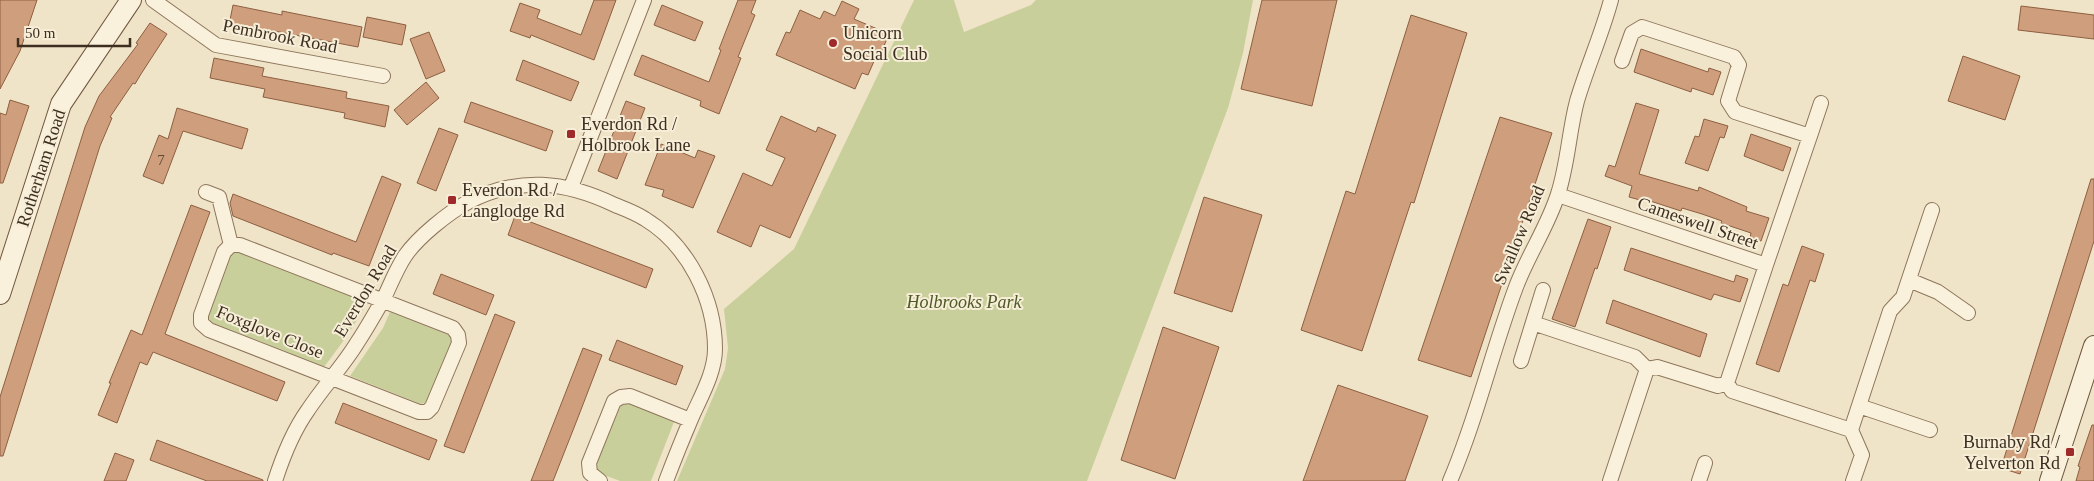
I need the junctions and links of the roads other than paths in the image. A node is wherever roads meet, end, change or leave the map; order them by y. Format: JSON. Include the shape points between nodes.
{"nodes":[{"id":1,"x":131,"y":0,"type":"edge"},
{"id":2,"x":153,"y":0,"type":"edge"},
{"id":3,"x":644,"y":0,"type":"edge"},
{"id":4,"x":1612,"y":0,"type":"edge"},
{"id":5,"x":1622,"y":61,"type":"dead end"},
{"id":6,"x":383,"y":76,"type":"dead end"},
{"id":7,"x":1821,"y":104,"type":"dead end"},
{"id":8,"x":1810,"y":136,"type":"junction"},
{"id":9,"x":571,"y":187,"type":"junction"},
{"id":10,"x":206,"y":192,"type":"dead end"},
{"id":11,"x":1558,"y":195,"type":"junction"},
{"id":12,"x":1932,"y":210,"type":"dead end"},
{"id":13,"x":231,"y":245,"type":"junction"},
{"id":14,"x":1766,"y":266,"type":"junction"},
{"id":15,"x":1909,"y":280,"type":"junction"},
{"id":16,"x":1543,"y":290,"type":"dead end"},
{"id":17,"x":0,"y":294,"type":"edge"},
{"id":18,"x":383,"y":300,"type":"junction"},
{"id":19,"x":1968,"y":313,"type":"dead end"},
{"id":20,"x":1533,"y":323,"type":"junction"},
{"id":21,"x":2094,"y":346,"type":"edge"},
{"id":22,"x":1520,"y":361,"type":"dead end"},
{"id":23,"x":1647,"y":370,"type":"junction"},
{"id":24,"x":332,"y":377,"type":"junction"},
{"id":25,"x":1727,"y":383,"type":"junction"},
{"id":26,"x":1859,"y":406,"type":"junction"},
{"id":27,"x":690,"y":420,"type":"junction"},
{"id":28,"x":1852,"y":430,"type":"junction"},
{"id":29,"x":1930,"y":430,"type":"dead end"},
{"id":30,"x":1705,"y":463,"type":"dead end"},
{"id":31,"x":275,"y":481,"type":"edge"},
{"id":32,"x":600,"y":481,"type":"edge"},
{"id":33,"x":666,"y":481,"type":"edge"},
{"id":34,"x":1450,"y":481,"type":"edge"},
{"id":35,"x":1610,"y":481,"type":"edge"},
{"id":36,"x":1699,"y":481,"type":"edge"},
{"id":37,"x":1852,"y":481,"type":"edge"},
{"id":38,"x":2050,"y":481,"type":"edge"}],
"edges":[{"from":1,"to":17,"type":"street","name":"Rotherham Road","via":[[61,104]]},
{"from":2,"to":6,"type":"street","name":"Pembrook Road","via":[[216,45]]},
{"from":3,"to":9,"type":"street"},
{"from":4,"to":11,"type":"street","name":"Swallow Road","via":[[1578,100]]},
{"from":5,"to":8,"type":"street","via":[[1632,33],[1642,27],[1734,57],[1740,65],[1728,101],[1735,112]]},
{"from":7,"to":8,"type":"street"},
{"from":8,"to":14,"type":"street"},
{"from":9,"to":18,"type":"street","name":"Everdon Road","via":[[516,185],[468,202],[426,234],[405,256]]},
{"from":9,"to":27,"type":"street","name":"Everdon Road","via":[[645,219],[668,236],[700,282],[708,304],[715,352],[710,376]]},
{"from":10,"to":13,"type":"street","via":[[218,197]]},
{"from":11,"to":14,"type":"street","name":"Cameswell Street"},
{"from":11,"to":34,"type":"street","name":"Swallow Road","via":[[1516,288],[1477,411]]},
{"from":12,"to":15,"type":"street"},
{"from":13,"to":18,"type":"street","via":[[240,245]]},
{"from":13,"to":24,"type":"street","name":"Foxglove Close","via":[[224,252],[201,315],[202,323],[209,330]]},
{"from":14,"to":25,"type":"street","name":"Cameswell Street"},
{"from":15,"to":19,"type":"street","via":[[1938,292]]},
{"from":15,"to":26,"type":"street","via":[[1904,297],[1890,311]]},
{"from":16,"to":20,"type":"street"},
{"from":18,"to":24,"type":"street","name":"Everdon Road"},
{"from":18,"to":24,"type":"street","via":[[454,328],[458,335],[459,343],[432,407],[427,412],[420,412]]},
{"from":20,"to":22,"type":"street"},
{"from":20,"to":23,"type":"street","via":[[1635,357]]},
{"from":21,"to":38,"type":"street"},
{"from":23,"to":25,"type":"street","via":[[1657,367],[1718,386]]},
{"from":23,"to":35,"type":"street"},
{"from":24,"to":31,"type":"street","name":"Everdon Road","via":[[291,438]]},
{"from":25,"to":28,"type":"street","via":[[1732,390]]},
{"from":26,"to":28,"type":"street"},
{"from":26,"to":29,"type":"street"},
{"from":27,"to":32,"type":"street","via":[[630,396],[621,396],[614,401],[590,463],[590,474]]},
{"from":27,"to":33,"type":"street","name":"Everdon Road"},
{"from":28,"to":37,"type":"street","via":[[1862,455]]},
{"from":30,"to":36,"type":"street"}]}
